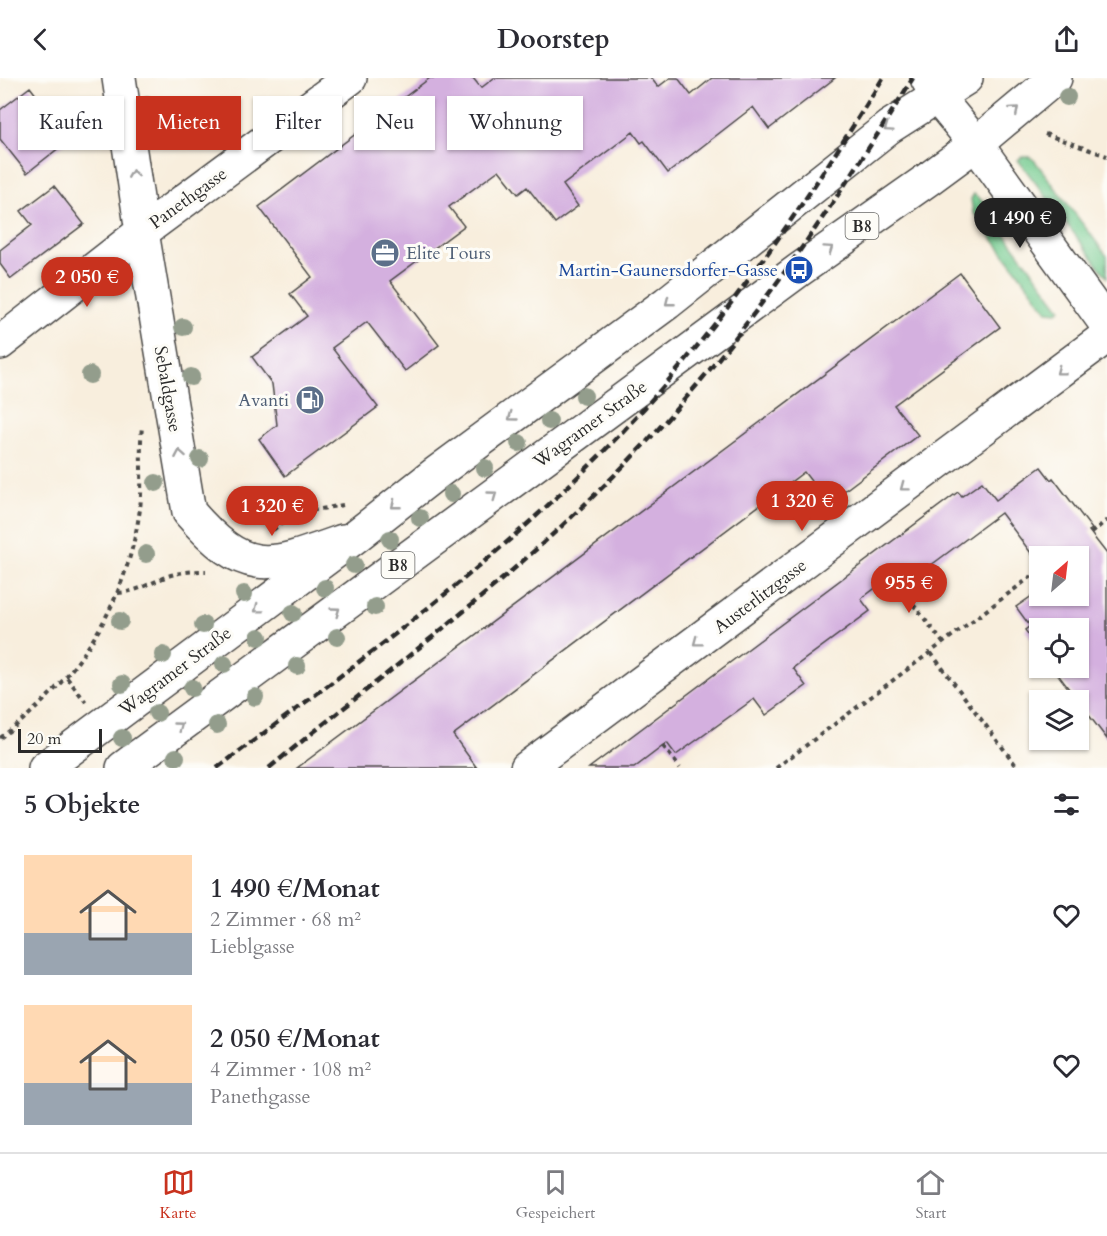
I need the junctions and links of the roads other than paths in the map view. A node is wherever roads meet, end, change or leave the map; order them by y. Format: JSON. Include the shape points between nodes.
{"nodes":[{"id":1,"x":119,"y":78,"type":"edge"},
{"id":2,"x":350,"y":78,"type":"edge"},
{"id":3,"x":966,"y":78,"type":"edge"},
{"id":4,"x":1055,"y":78,"type":"edge"},
{"id":5,"x":933,"y":88,"type":"edge"},
{"id":6,"x":976,"y":144,"type":"junction"},
{"id":7,"x":142,"y":232,"type":"junction"},
{"id":8,"x":1107,"y":325,"type":"edge"},
{"id":9,"x":1107,"y":336,"type":"edge"},
{"id":10,"x":0,"y":343,"type":"edge"},
{"id":11,"x":356,"y":536,"type":"junction"},
{"id":12,"x":45,"y":768,"type":"edge"},
{"id":13,"x":123,"y":768,"type":"edge"},
{"id":14,"x":527,"y":768,"type":"edge"}],
"edges":[{"from":7,"to":1,"type":"main road","name":"Sebaldgasse","one_way":true},
{"from":2,"to":7,"type":"main road","name":"Panethgasse"},
{"from":3,"to":5,"type":"main road","name":"Wagramer Straße"},
{"from":6,"to":4,"type":"main road","name":"Wagramer Straße","number":"B8","one_way":true},
{"from":5,"to":6,"type":"main road"},
{"from":5,"to":11,"type":"main road","name":"Wagramer Straße","one_way":true,"via":[[667,303]]},
{"from":6,"to":8,"type":"main road"},
{"from":13,"to":6,"type":"main road","name":"Wagramer Straße","number":"B8","one_way":true},
{"from":7,"to":10,"type":"main road","name":"Panethgasse"},
{"from":11,"to":7,"type":"main road","name":"Sebaldgasse","one_way":true,"via":[[267,564],[238,555],[209,535],[189,512]]},
{"from":9,"to":14,"type":"main road","name":"Austerlitzgasse","one_way":true},
{"from":11,"to":12,"type":"main road","name":"Wagramer Straße","one_way":true}]}
